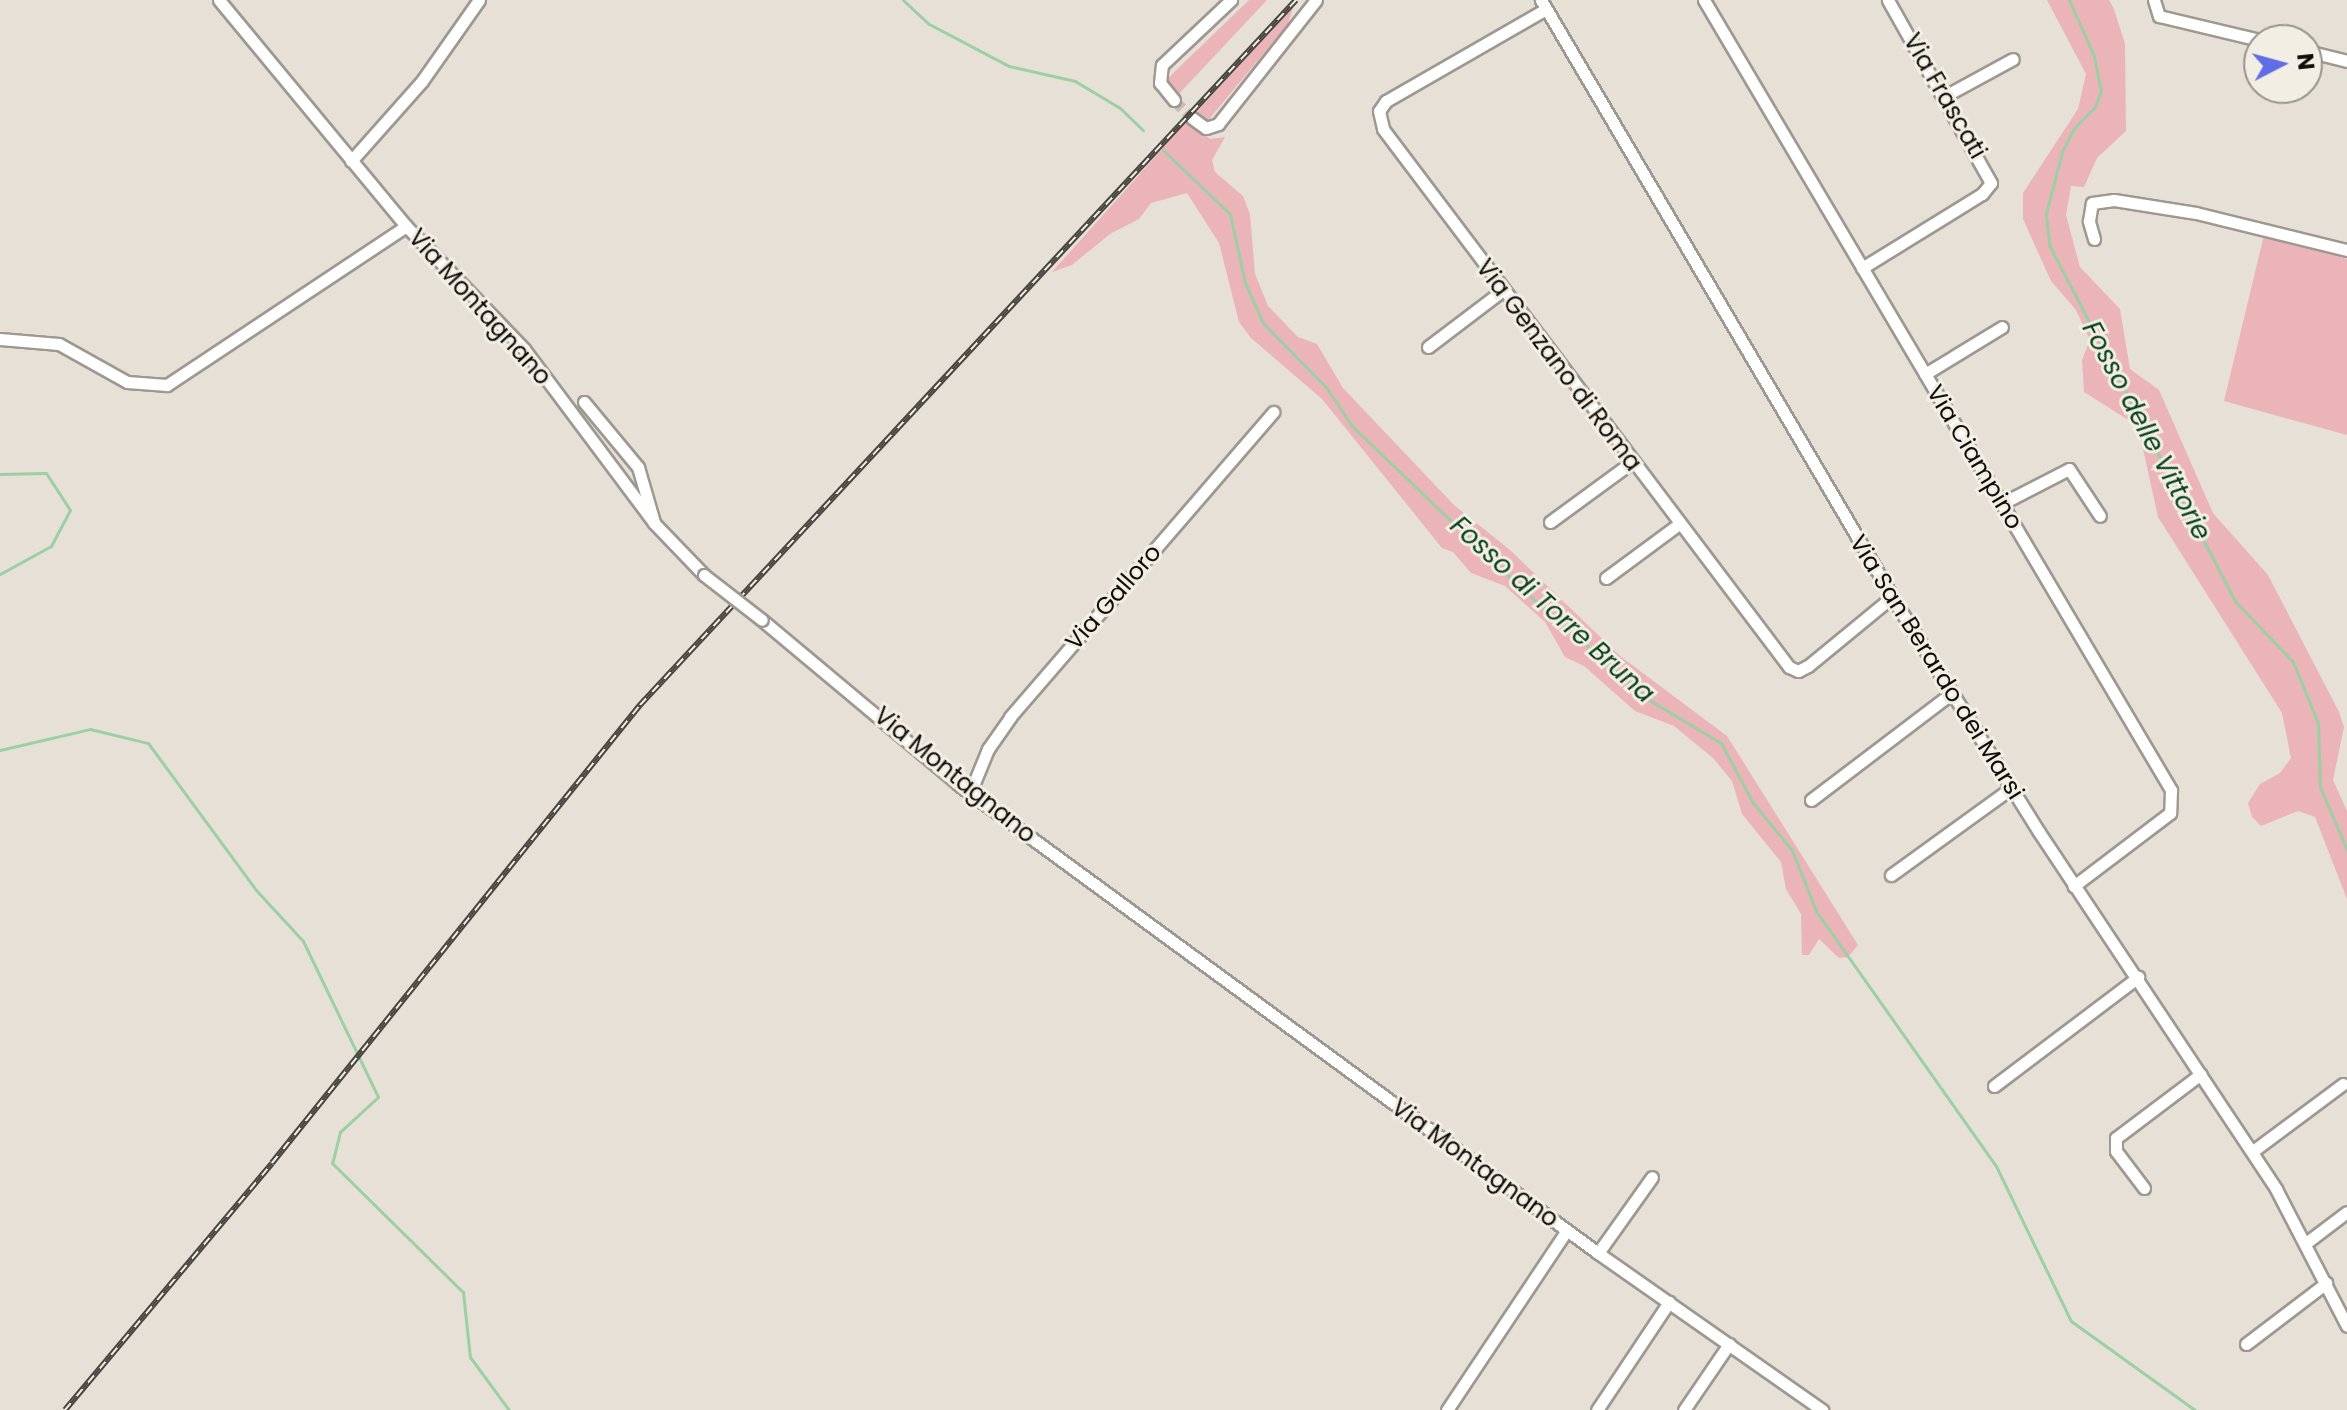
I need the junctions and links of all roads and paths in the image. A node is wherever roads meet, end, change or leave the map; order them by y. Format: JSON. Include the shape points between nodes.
{"nodes":[{"id":1,"x":219,"y":0,"type":"edge"},
{"id":2,"x":479,"y":0,"type":"edge"},
{"id":3,"x":1231,"y":0,"type":"edge"},
{"id":4,"x":1316,"y":0,"type":"edge"},
{"id":5,"x":1704,"y":0,"type":"edge"},
{"id":6,"x":1888,"y":0,"type":"edge"},
{"id":7,"x":2154,"y":0,"type":"edge"},
{"id":8,"x":1544,"y":5,"type":"edge"},
{"id":9,"x":2243,"y":36,"type":"edge"},
{"id":10,"x":2323,"y":55,"type":"edge"},
{"id":11,"x":2013,"y":59,"type":"dead end"},
{"id":12,"x":2347,"y":61,"type":"edge"},
{"id":13,"x":1945,"y":96,"type":"junction"},
{"id":14,"x":1174,"y":100,"type":"tunnel mouth"},
{"id":15,"x":1192,"y":118,"type":"dead end"},
{"id":16,"x":351,"y":161,"type":"junction"},
{"id":17,"x":406,"y":226,"type":"junction"},
{"id":18,"x":2094,"y":239,"type":"dead end"},
{"id":19,"x":2347,"y":250,"type":"edge"},
{"id":20,"x":1862,"y":268,"type":"junction"},
{"id":21,"x":1503,"y":290,"type":"junction"},
{"id":22,"x":2002,"y":327,"type":"dead end"},
{"id":23,"x":0,"y":339,"type":"edge"},
{"id":24,"x":1428,"y":347,"type":"dead end"},
{"id":25,"x":1925,"y":374,"type":"junction"},
{"id":26,"x":584,"y":402,"type":"dead end"},
{"id":27,"x":1273,"y":412,"type":"dead end"},
{"id":28,"x":1632,"y":462,"type":"junction"},
{"id":29,"x":2003,"y":503,"type":"junction"},
{"id":30,"x":2100,"y":516,"type":"dead end"},
{"id":31,"x":1550,"y":522,"type":"dead end"},
{"id":32,"x":654,"y":523,"type":"junction"},
{"id":33,"x":1679,"y":524,"type":"junction"},
{"id":34,"x":1606,"y":578,"type":"dead end"},
{"id":35,"x":1892,"y":597,"type":"junction"},
{"id":36,"x":1952,"y":693,"type":"junction"},
{"id":37,"x":2011,"y":788,"type":"junction"},
{"id":38,"x":970,"y":793,"type":"junction"},
{"id":39,"x":1811,"y":800,"type":"dead end"},
{"id":40,"x":1891,"y":875,"type":"dead end"},
{"id":41,"x":2074,"y":886,"type":"junction"},
{"id":42,"x":2138,"y":977,"type":"junction"},
{"id":43,"x":2201,"y":1074,"type":"junction"},
{"id":44,"x":2343,"y":1084,"type":"dead end"},
{"id":45,"x":1994,"y":1086,"type":"dead end"},
{"id":46,"x":2253,"y":1151,"type":"junction"},
{"id":47,"x":1652,"y":1177,"type":"dead end"},
{"id":48,"x":2144,"y":1188,"type":"dead end"},
{"id":49,"x":2347,"y":1212,"type":"edge"},
{"id":50,"x":1567,"y":1230,"type":"junction"},
{"id":51,"x":2306,"y":1243,"type":"junction"},
{"id":52,"x":1598,"y":1253,"type":"junction"},
{"id":53,"x":2326,"y":1283,"type":"junction"},
{"id":54,"x":1669,"y":1302,"type":"junction"},
{"id":55,"x":2347,"y":1326,"type":"edge"},
{"id":56,"x":1729,"y":1344,"type":"junction"},
{"id":57,"x":2246,"y":1344,"type":"dead end"},
{"id":58,"x":1447,"y":1410,"type":"edge"},
{"id":59,"x":1597,"y":1410,"type":"edge"},
{"id":60,"x":1684,"y":1410,"type":"edge"},
{"id":61,"x":1822,"y":1410,"type":"edge"}],
"edges":[{"from":1,"to":16,"type":"street","name":"Via Montagnano"},
{"from":2,"to":16,"type":"street","via":[[422,81]]},
{"from":3,"to":14,"type":"street","via":[[1162,65],[1160,83]]},
{"from":4,"to":15,"type":"street","via":[[1218,124],[1206,128]]},
{"from":5,"to":20,"type":"street","name":"Via Ciampino"},
{"from":6,"to":13,"type":"street","name":"Via Frascati"},
{"from":7,"to":9,"type":"street","via":[[2159,16]]},
{"from":8,"to":21,"type":"street","name":"Via Genzano di Roma","via":[[1386,101],[1379,111],[1387,136]]},
{"from":8,"to":35,"type":"street","name":"Via San Berardo dei Marsi"},
{"from":10,"to":12,"type":"street"},
{"from":11,"to":13,"type":"street"},
{"from":13,"to":20,"type":"street","name":"Via Frascati","via":[[1989,171],[1990,187]]},
{"from":16,"to":17,"type":"street","name":"Via Montagnano"},
{"from":17,"to":23,"type":"street","via":[[167,385],[127,382],[59,344]]},
{"from":17,"to":32,"type":"street","name":"Via Montagnano","via":[[533,360]]},
{"from":18,"to":19,"type":"street","via":[[2092,203],[2114,200],[2196,213]]},
{"from":20,"to":25,"type":"street","name":"Via Ciampino"},
{"from":21,"to":24,"type":"street"},
{"from":21,"to":28,"type":"street","name":"Via Genzano di Roma"},
{"from":22,"to":25,"type":"street"},
{"from":25,"to":29,"type":"street","name":"Via Ciampino"},
{"from":26,"to":32,"type":"street","via":[[638,467]]},
{"from":27,"to":38,"type":"street","name":"Via Galloro","via":[[1010,717],[988,749]]},
{"from":28,"to":31,"type":"street"},
{"from":28,"to":33,"type":"street","name":"Via Genzano di Roma"},
{"from":29,"to":30,"type":"street","via":[[2069,469]]},
{"from":29,"to":41,"type":"street","name":"Via Ciampino","via":[[2174,798],[2167,815]]},
{"from":32,"to":38,"type":"street","name":"Via Montagnano","bridge":true,"via":[[704,575]]},
{"from":33,"to":34,"type":"street"},
{"from":33,"to":35,"type":"street","name":"Via Genzano di Roma","via":[[1793,670],[1813,663]]},
{"from":35,"to":36,"type":"street","name":"Via San Berardo dei Marsi"},
{"from":36,"to":37,"type":"street","name":"Via San Berardo dei Marsi"},
{"from":36,"to":39,"type":"street"},
{"from":37,"to":40,"type":"street"},
{"from":37,"to":41,"type":"street","name":"Via San Berardo dei Marsi"},
{"from":38,"to":50,"type":"street","name":"Via Montagnano"},
{"from":41,"to":42,"type":"street","name":"Via San Berardo dei Marsi"},
{"from":42,"to":43,"type":"street","name":"Via San Berardo dei Marsi"},
{"from":42,"to":45,"type":"street"},
{"from":43,"to":46,"type":"street","name":"Via San Berardo dei Marsi"},
{"from":43,"to":48,"type":"street","via":[[2116,1138],[2116,1151]]},
{"from":44,"to":46,"type":"street"},
{"from":46,"to":51,"type":"street","name":"Via San Berardo dei Marsi"},
{"from":47,"to":52,"type":"street"},
{"from":49,"to":51,"type":"street"},
{"from":50,"to":52,"type":"street","name":"Via Montagnano"},
{"from":50,"to":58,"type":"street"},
{"from":51,"to":53,"type":"street","name":"Via San Berardo dei Marsi"},
{"from":52,"to":54,"type":"street","name":"Via Montagnano"},
{"from":53,"to":55,"type":"street","name":"Via San Berardo dei Marsi"},
{"from":53,"to":57,"type":"street"},
{"from":54,"to":56,"type":"street","name":"Via Montagnano"},
{"from":54,"to":59,"type":"street"},
{"from":56,"to":60,"type":"street"},
{"from":56,"to":61,"type":"street","name":"Via Montagnano"}]}
